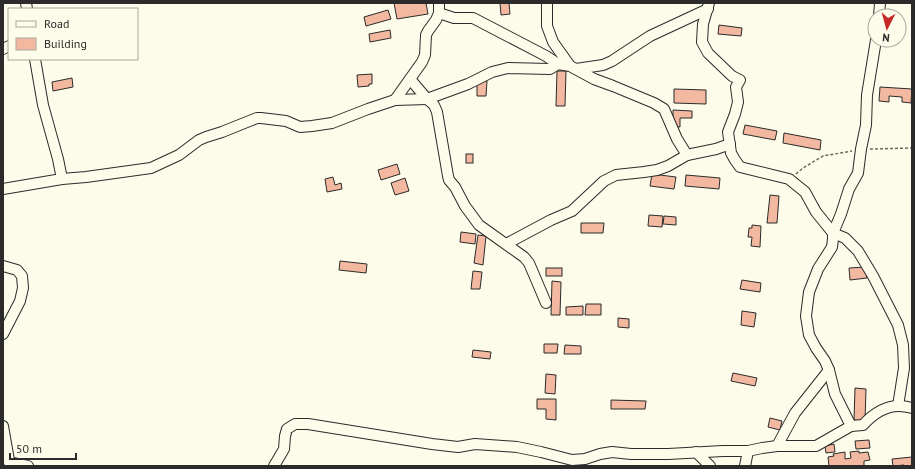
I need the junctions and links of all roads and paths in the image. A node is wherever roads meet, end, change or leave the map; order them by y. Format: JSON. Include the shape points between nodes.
{"nodes":[{"id":1,"x":547,"y":3,"type":"edge"},
{"id":2,"x":708,"y":6,"type":"edge"},
{"id":3,"x":439,"y":8,"type":"edge"},
{"id":4,"x":875,"y":48,"type":"edge"},
{"id":5,"x":35,"y":60,"type":"edge"},
{"id":6,"x":558,"y":64,"type":"junction"},
{"id":7,"x":573,"y":68,"type":"junction"},
{"id":8,"x":410,"y":79,"type":"junction"},
{"id":9,"x":427,"y":99,"type":"junction"},
{"id":10,"x":396,"y":100,"type":"junction"},
{"id":11,"x":730,"y":144,"type":"junction"},
{"id":12,"x":912,"y":148,"type":"edge"},
{"id":13,"x":861,"y":149,"type":"junction"},
{"id":14,"x":687,"y":155,"type":"junction"},
{"id":15,"x":62,"y":179,"type":"junction"},
{"id":16,"x":789,"y":179,"type":"junction"},
{"id":17,"x":3,"y":189,"type":"edge"},
{"id":18,"x":832,"y":233,"type":"junction"},
{"id":19,"x":506,"y":244,"type":"junction"},
{"id":20,"x":3,"y":266,"type":"edge"},
{"id":21,"x":546,"y":303,"type":"dead end"},
{"id":22,"x":3,"y":334,"type":"edge"},
{"id":23,"x":829,"y":370,"type":"junction"},
{"id":24,"x":898,"y":406,"type":"junction"},
{"id":25,"x":912,"y":408,"type":"edge"},
{"id":26,"x":3,"y":426,"type":"edge"},
{"id":27,"x":851,"y":426,"type":"junction"},
{"id":28,"x":777,"y":446,"type":"junction"},
{"id":29,"x":748,"y":451,"type":"junction"},
{"id":30,"x":696,"y":452,"type":"junction"},
{"id":31,"x":9,"y":464,"type":"edge"},
{"id":32,"x":28,"y":466,"type":"edge"},
{"id":33,"x":274,"y":466,"type":"edge"},
{"id":34,"x":710,"y":466,"type":"edge"},
{"id":35,"x":745,"y":466,"type":"edge"}],
"edges":[{"from":1,"to":7,"type":"street","via":[[547,26],[553,42]]},
{"from":2,"to":7,"type":"street","via":[[650,36],[612,61],[603,65]]},
{"from":2,"to":11,"type":"street","via":[[702,42],[708,53],[732,76],[740,80],[736,87],[738,102],[728,132]]},
{"from":3,"to":6,"type":"street","via":[[454,18],[473,18]]},
{"from":3,"to":8,"type":"street","via":[[436,20],[426,35],[422,62]]},
{"from":4,"to":13,"type":"street"},
{"from":5,"to":15,"type":"street","via":[[43,105]]},
{"from":6,"to":7,"type":"street"},
{"from":6,"to":9,"type":"street","via":[[550,69],[508,68],[492,72]]},
{"from":7,"to":14,"type":"street","via":[[664,109],[677,140]]},
{"from":8,"to":9,"type":"street"},
{"from":8,"to":10,"type":"street"},
{"from":9,"to":10,"type":"street"},
{"from":9,"to":19,"type":"street","via":[[437,112],[449,180],[478,225]]},
{"from":10,"to":15,"type":"street","via":[[332,123],[312,126],[300,127],[286,121],[257,118],[199,140],[179,155],[151,168]]},
{"from":11,"to":14,"type":"street"},
{"from":11,"to":16,"type":"street","via":[[731,153],[740,167]]},
{"from":12,"to":13,"type":"path"},
{"from":13,"to":16,"type":"path","via":[[823,156]]},
{"from":13,"to":18,"type":"street","via":[[858,173]]},
{"from":14,"to":19,"type":"street","via":[[657,170],[616,174],[604,181],[572,211]]},
{"from":15,"to":17,"type":"street"},
{"from":16,"to":18,"type":"street","via":[[805,192]]},
{"from":18,"to":23,"type":"street","via":[[832,247],[818,269],[809,292],[806,316],[808,335]]},
{"from":18,"to":24,"type":"street","via":[[845,238],[858,251],[898,325],[903,345],[904,368]]},
{"from":19,"to":21,"type":"street","via":[[529,263]]},
{"from":20,"to":22,"type":"street","via":[[17,270],[22,276],[23,288],[20,301]]},
{"from":23,"to":27,"type":"street","via":[[835,394]]},
{"from":23,"to":28,"type":"street","via":[[795,413]]},
{"from":24,"to":25,"type":"street"},
{"from":24,"to":27,"type":"street","via":[[884,409],[863,426]]},
{"from":26,"to":31,"type":"street"},
{"from":27,"to":28,"type":"street","via":[[816,446]]},
{"from":28,"to":29,"type":"street"},
{"from":29,"to":30,"type":"street"},
{"from":29,"to":35,"type":"street"},
{"from":30,"to":33,"type":"street","via":[[612,452],[572,460],[517,447],[475,444],[458,447],[295,424],[287,429],[284,449]]},
{"from":30,"to":34,"type":"street"},
{"from":31,"to":32,"type":"street"}]}
